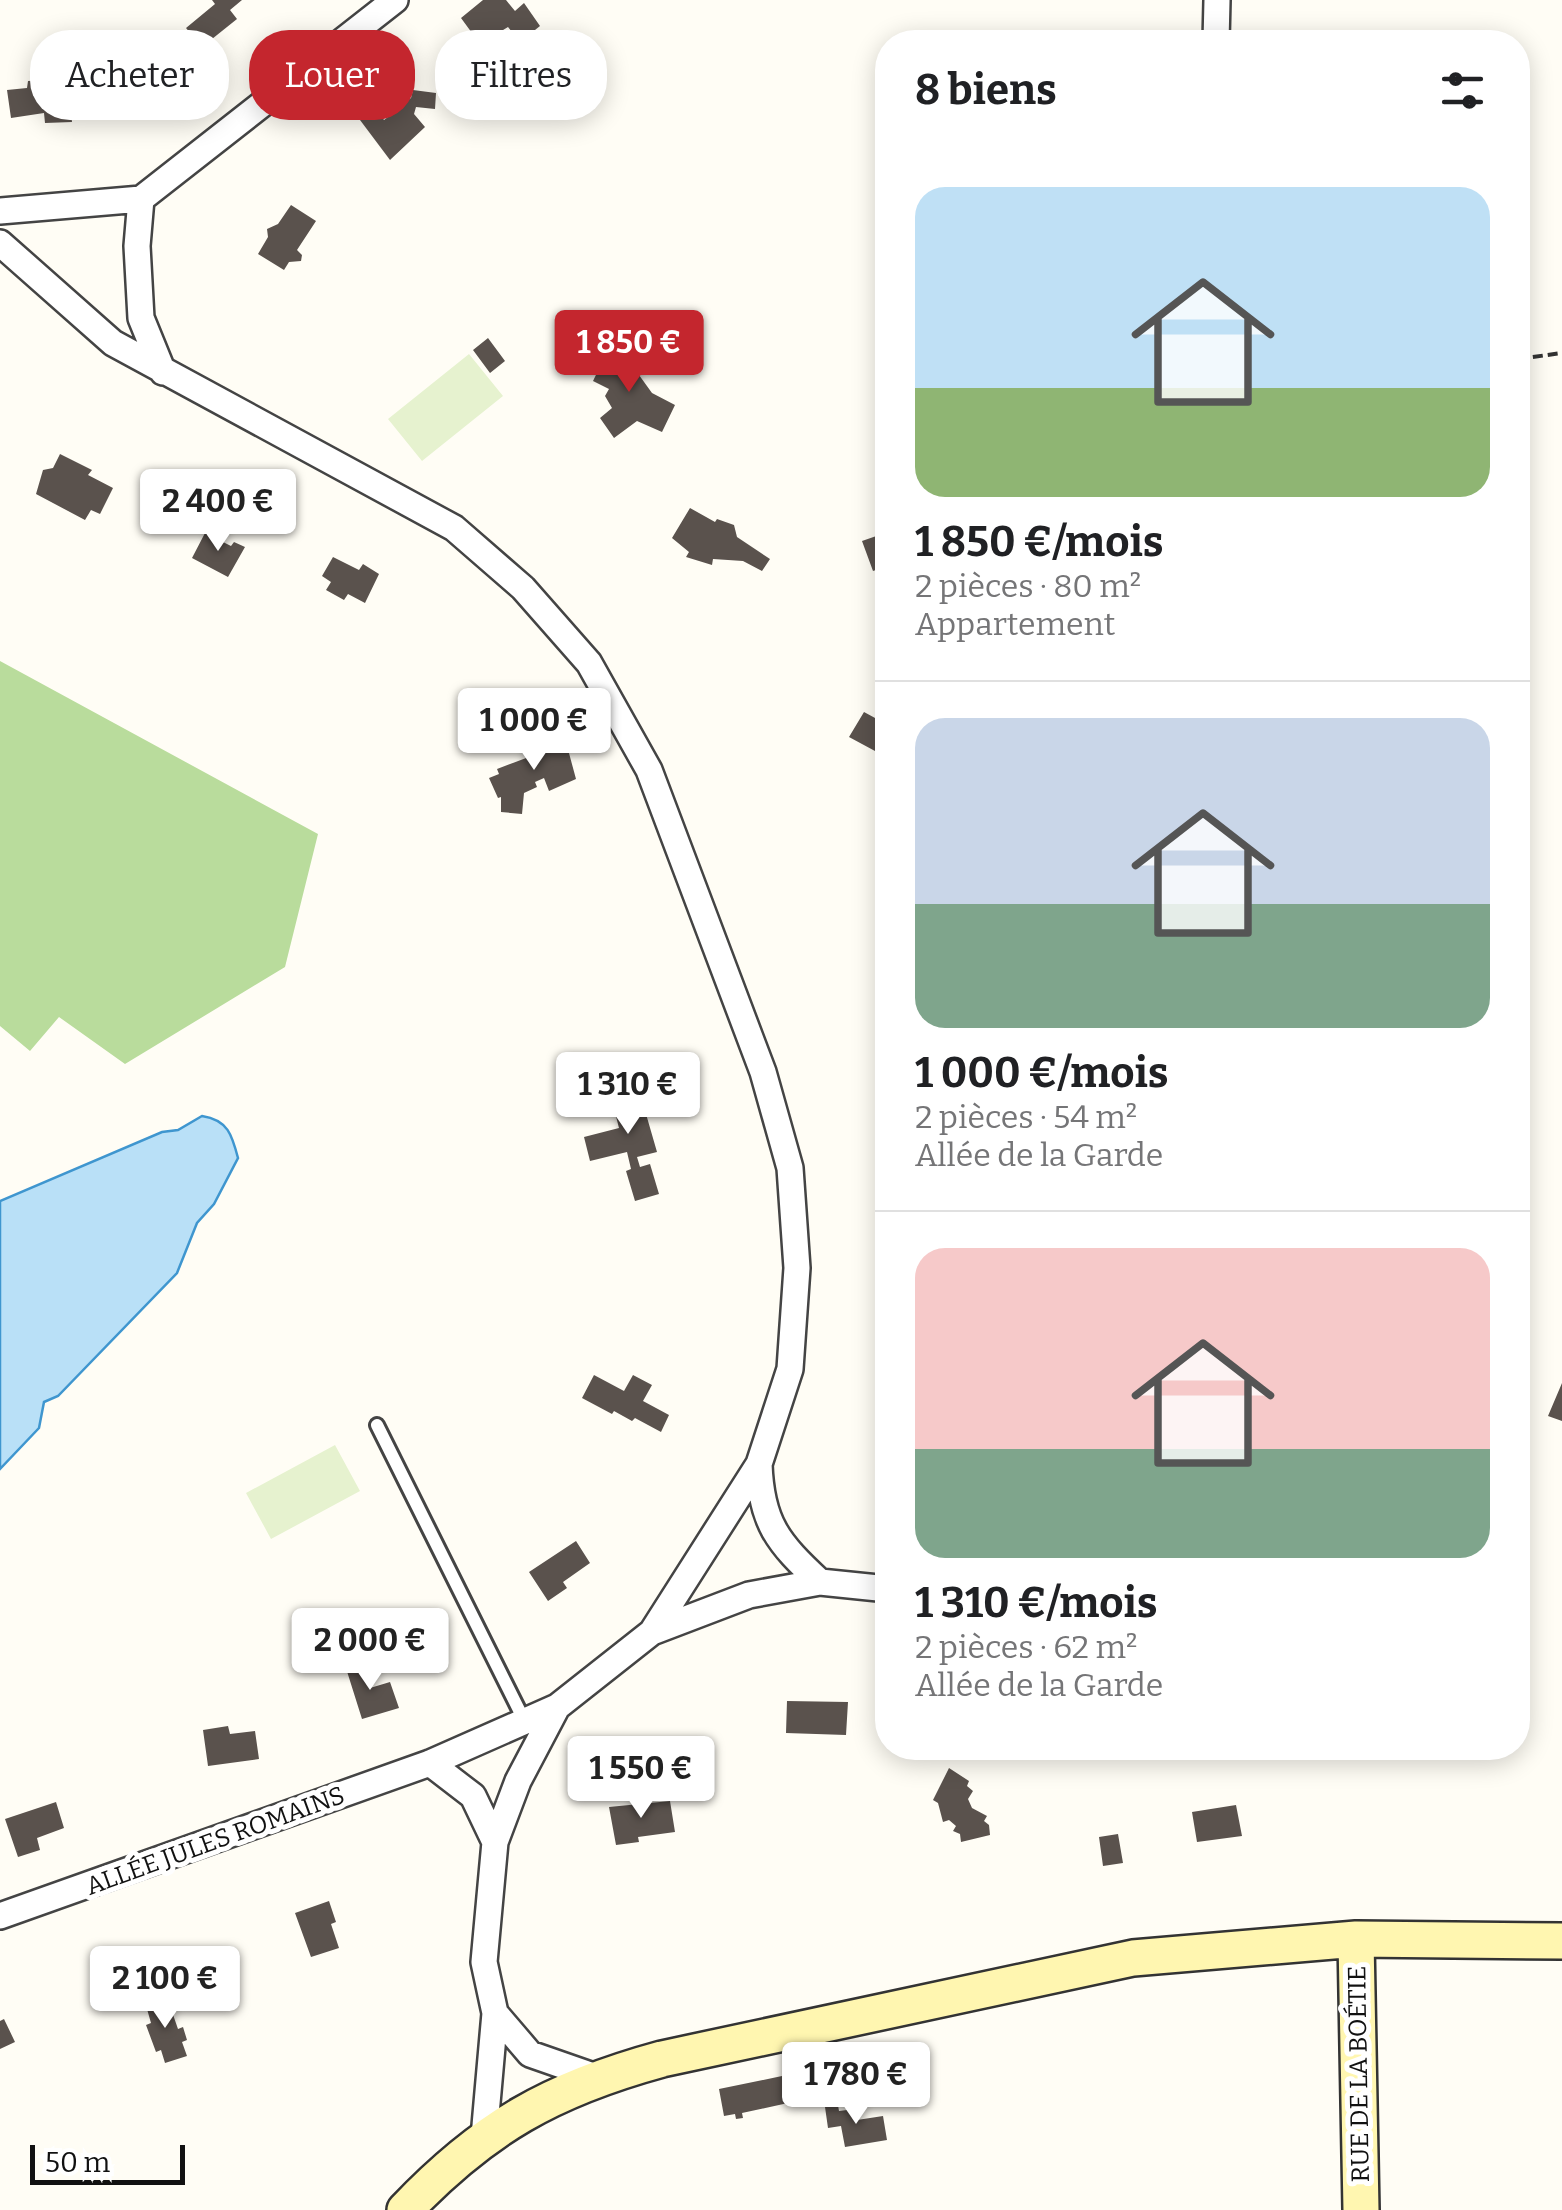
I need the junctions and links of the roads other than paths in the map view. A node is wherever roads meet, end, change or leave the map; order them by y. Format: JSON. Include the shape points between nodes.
{"nodes":[{"id":1,"x":395,"y":0,"type":"edge"},
{"id":2,"x":1217,"y":0,"type":"edge"},
{"id":3,"x":1216,"y":30,"type":"edge"},
{"id":4,"x":141,"y":199,"type":"junction"},
{"id":5,"x":0,"y":211,"type":"edge"},
{"id":6,"x":0,"y":243,"type":"edge"},
{"id":7,"x":162,"y":372,"type":"junction"},
{"id":8,"x":377,"y":1425,"type":"dead end"},
{"id":9,"x":759,"y":1464,"type":"junction"},
{"id":10,"x":820,"y":1582,"type":"junction"},
{"id":11,"x":875,"y":1587,"type":"edge"},
{"id":12,"x":652,"y":1632,"type":"junction"},
{"id":13,"x":557,"y":1707,"type":"junction"},
{"id":14,"x":525,"y":1722,"type":"junction"},
{"id":15,"x":430,"y":1764,"type":"junction"},
{"id":16,"x":495,"y":1842,"type":"junction"},
{"id":17,"x":0,"y":1916,"type":"edge"},
{"id":18,"x":1356,"y":1939,"type":"junction"},
{"id":19,"x":1562,"y":1940,"type":"edge"},
{"id":20,"x":495,"y":2012,"type":"junction"},
{"id":21,"x":530,"y":2054,"type":"junction"},
{"id":22,"x":596,"y":2077,"type":"junction"},
{"id":23,"x":541,"y":2103,"type":"junction"},
{"id":24,"x":484,"y":2137,"type":"junction"},
{"id":25,"x":405,"y":2210,"type":"edge"},
{"id":26,"x":1361,"y":2210,"type":"edge"}],
"edges":[{"from":1,"to":4,"type":"street"},
{"from":2,"to":3,"type":"street"},
{"from":4,"to":5,"type":"street"},
{"from":4,"to":7,"type":"street","via":[[141,318]]},
{"from":6,"to":7,"type":"street","via":[[113,343]]},
{"from":7,"to":9,"type":"street","via":[[454,528],[524,588],[590,663],[649,770],[763,1072],[790,1168],[797,1268],[790,1369]]},
{"from":8,"to":14,"type":"lane"},
{"from":9,"to":10,"type":"street","via":[[760,1503],[780,1546]]},
{"from":9,"to":12,"type":"street"},
{"from":10,"to":11,"type":"street"},
{"from":10,"to":12,"type":"street","via":[[749,1595]]},
{"from":12,"to":13,"type":"street"},
{"from":13,"to":14,"type":"street","name":"ALLÉE JULES ROMAINS"},
{"from":13,"to":16,"type":"street"},
{"from":14,"to":15,"type":"street","name":"ALLÉE JULES ROMAINS"},
{"from":15,"to":16,"type":"street","via":[[473,1796]]},
{"from":15,"to":17,"type":"street","name":"ALLÉE JULES ROMAINS"},
{"from":16,"to":20,"type":"street","via":[[484,1962]]},
{"from":18,"to":19,"type":"main road"},
{"from":18,"to":22,"type":"main road","via":[[1133,1958]]},
{"from":18,"to":26,"type":"main road","name":"RUE DE LA BOÉTIE"},
{"from":20,"to":21,"type":"street"},
{"from":20,"to":24,"type":"street"},
{"from":21,"to":22,"type":"street"},
{"from":21,"to":23,"type":"street"},
{"from":22,"to":23,"type":"main road"},
{"from":23,"to":24,"type":"main road"},
{"from":24,"to":25,"type":"main road"}]}
